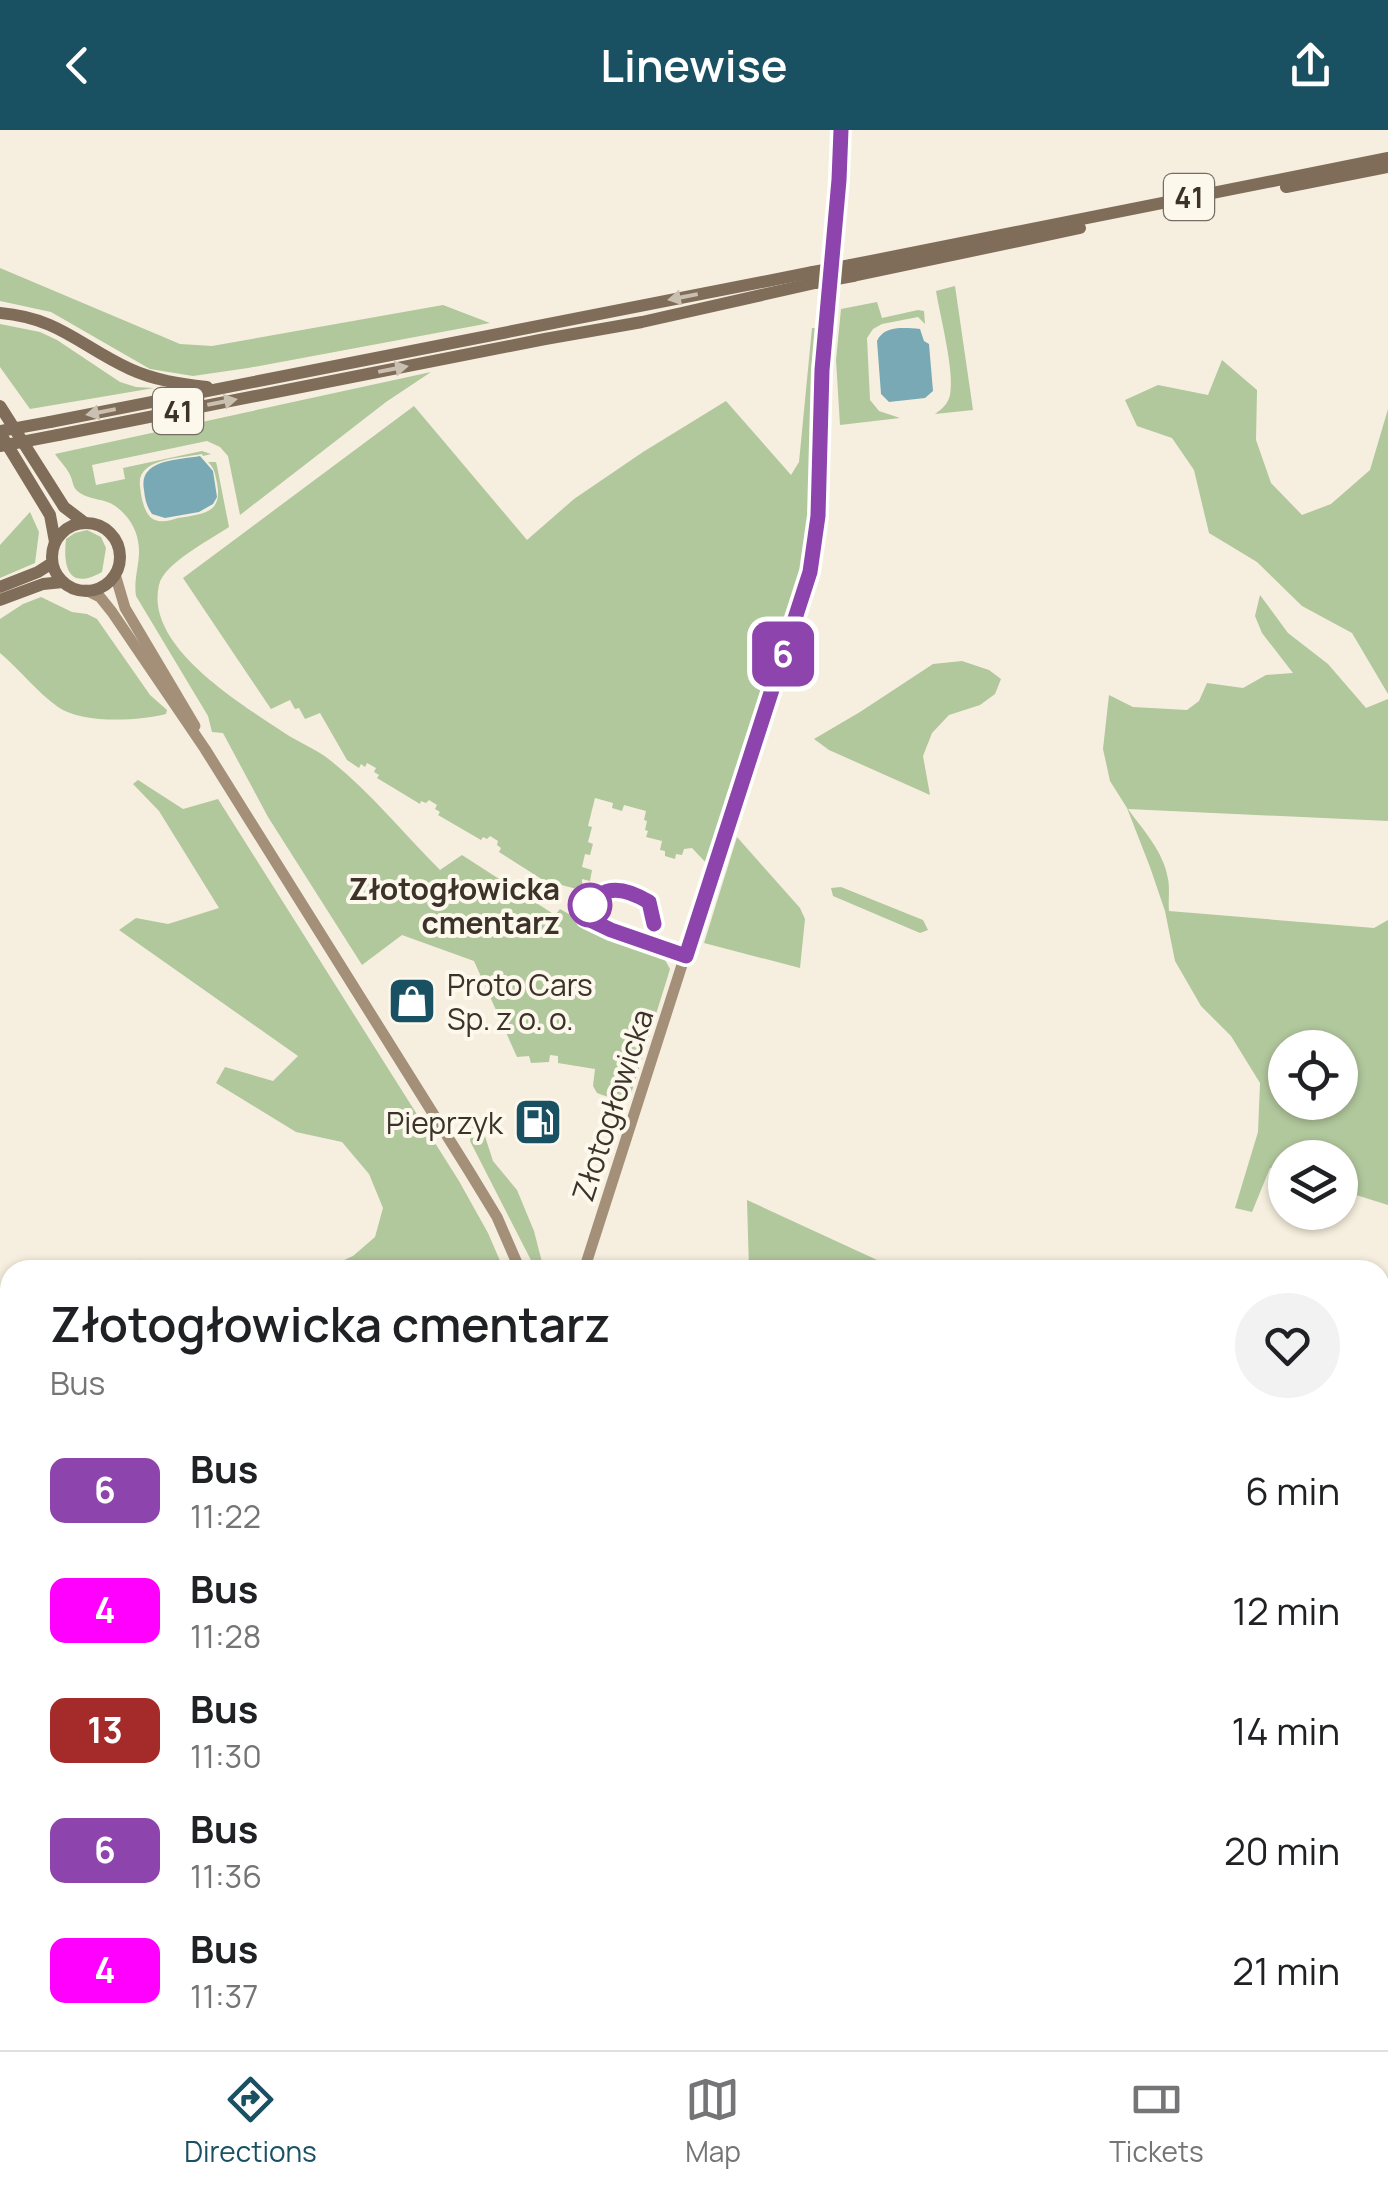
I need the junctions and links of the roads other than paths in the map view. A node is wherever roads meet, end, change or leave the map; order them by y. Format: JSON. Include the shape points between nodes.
{"nodes":[{"id":1,"x":840,"y":131,"type":"edge"},
{"id":2,"x":1388,"y":158,"type":"edge"},
{"id":3,"x":1388,"y":167,"type":"edge"},
{"id":4,"x":852,"y":270,"type":"junction"},
{"id":5,"x":814,"y":278,"type":"junction"},
{"id":6,"x":0,"y":314,"type":"edge"},
{"id":7,"x":220,"y":388,"type":"junction"},
{"id":8,"x":0,"y":406,"type":"edge"},
{"id":9,"x":0,"y":432,"type":"edge"},
{"id":10,"x":0,"y":446,"type":"edge"},
{"id":11,"x":85,"y":523,"type":"junction"},
{"id":12,"x":55,"y":542,"type":"junction"},
{"id":13,"x":52,"y":563,"type":"junction"},
{"id":14,"x":114,"y":574,"type":"junction"},
{"id":15,"x":64,"y":582,"type":"junction"},
{"id":16,"x":0,"y":587,"type":"edge"},
{"id":17,"x":86,"y":590,"type":"junction"},
{"id":18,"x":0,"y":600,"type":"edge"},
{"id":19,"x":205,"y":748,"type":"junction"},
{"id":20,"x":516,"y":1260,"type":"edge"},
{"id":21,"x":587,"y":1260,"type":"edge"}],
"edges":[{"from":1,"to":21,"type":"main road","name":"Złotogłowicka","via":[[813,557]]},
{"from":2,"to":4,"type":"main road","number":"41"},
{"from":3,"to":4,"type":"main road","number":"41"},
{"from":4,"to":5,"type":"main road","number":"41","bridge":true},
{"from":5,"to":7,"type":"main road","number":"41","one_way":true},
{"from":10,"to":5,"type":"main road","number":"41","one_way":true,"bridge":true,"via":[[642,322]]},
{"from":6,"to":7,"type":"main road","via":[[59,328],[140,373]]},
{"from":7,"to":9,"type":"main road","number":"41","one_way":true,"bridge":true},
{"from":8,"to":11,"type":"main road","via":[[64,507]]},
{"from":9,"to":12,"type":"main road","number":"41","via":[[50,516]]},
{"from":11,"to":12,"type":"main road","via":[[67,528]]},
{"from":11,"to":14,"type":"main road","via":[[104,528],[117,544]]},
{"from":12,"to":13,"type":"main road","number":"41"},
{"from":13,"to":15,"type":"main road"},
{"from":13,"to":16,"type":"main road"},
{"from":14,"to":17,"type":"main road"},
{"from":14,"to":19,"type":"main road","via":[[125,608]]},
{"from":15,"to":17,"type":"main road"},
{"from":15,"to":18,"type":"main road"},
{"from":17,"to":19,"type":"main road","via":[[112,612]]},
{"from":19,"to":20,"type":"main road","via":[[470,1170]]}]}
